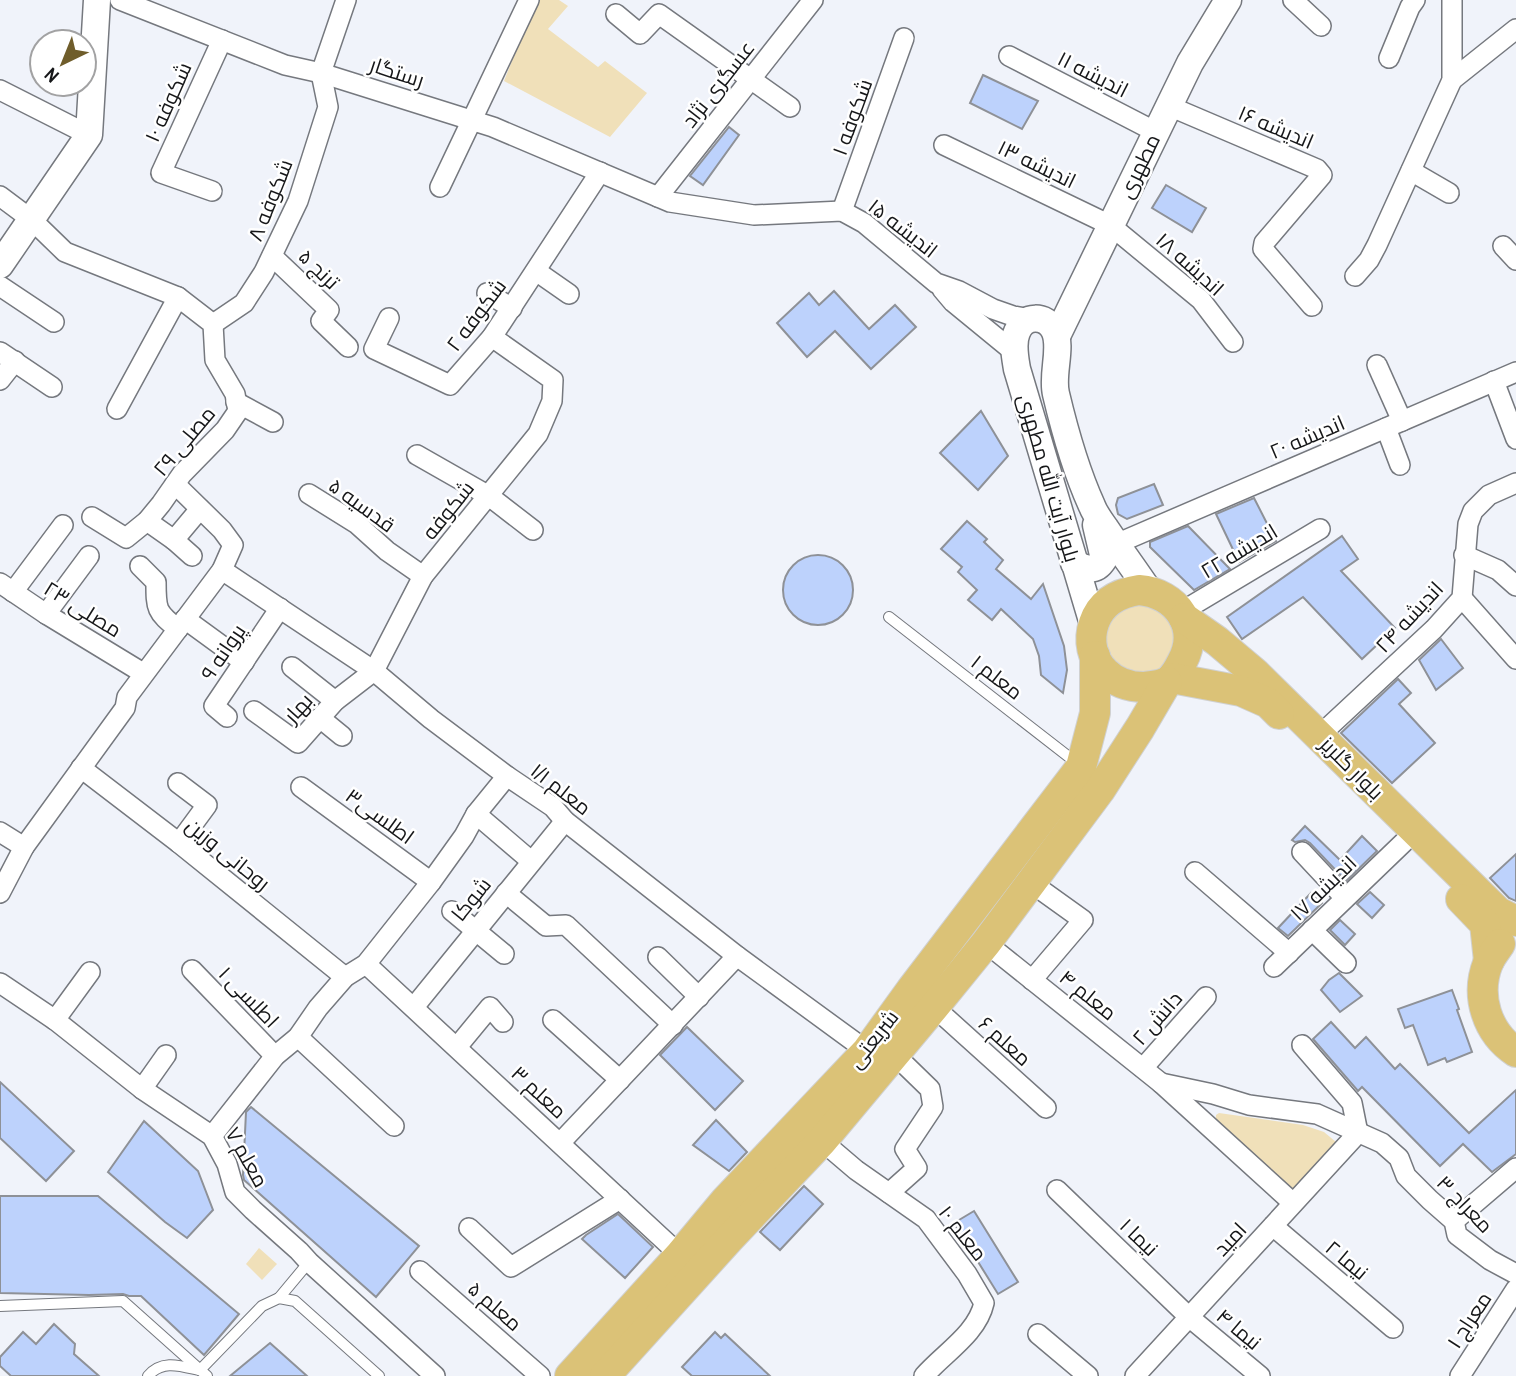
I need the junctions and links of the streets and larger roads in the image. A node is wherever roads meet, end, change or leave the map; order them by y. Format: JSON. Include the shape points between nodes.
{"nodes":[{"id":1,"x":97,"y":0,"type":"edge"},
{"id":2,"x":120,"y":0,"type":"edge"},
{"id":3,"x":346,"y":0,"type":"edge"},
{"id":4,"x":529,"y":0,"type":"edge"},
{"id":5,"x":813,"y":0,"type":"edge"},
{"id":6,"x":1228,"y":0,"type":"edge"},
{"id":7,"x":1293,"y":0,"type":"edge"},
{"id":8,"x":1415,"y":0,"type":"edge"},
{"id":9,"x":1452,"y":0,"type":"edge"},
{"id":10,"x":615,"y":14,"type":"dead end"},
{"id":11,"x":1321,"y":26,"type":"dead end"},
{"id":12,"x":1516,"y":29,"type":"edge"},
{"id":13,"x":904,"y":38,"type":"dead end"},
{"id":14,"x":222,"y":40,"type":"junction"},
{"id":15,"x":1009,"y":56,"type":"dead end"},
{"id":16,"x":1389,"y":58,"type":"dead end"},
{"id":17,"x":321,"y":73,"type":"junction"},
{"id":18,"x":751,"y":79,"type":"junction"},
{"id":19,"x":1452,"y":80,"type":"junction"},
{"id":20,"x":0,"y":90,"type":"edge"},
{"id":21,"x":1169,"y":106,"type":"junction"},
{"id":22,"x":790,"y":107,"type":"dead end"},
{"id":23,"x":472,"y":120,"type":"junction"},
{"id":24,"x":1156,"y":132,"type":"junction"},
{"id":25,"x":89,"y":135,"type":"junction"},
{"id":26,"x":944,"y":145,"type":"dead end"},
{"id":27,"x":1411,"y":171,"type":"junction"},
{"id":28,"x":600,"y":172,"type":"junction"},
{"id":29,"x":440,"y":187,"type":"dead end"},
{"id":30,"x":212,"y":191,"type":"dead end"},
{"id":31,"x":1448,"y":192,"type":"dead end"},
{"id":32,"x":0,"y":196,"type":"edge"},
{"id":33,"x":658,"y":197,"type":"junction"},
{"id":34,"x":842,"y":211,"type":"junction"},
{"id":35,"x":32,"y":220,"type":"junction"},
{"id":36,"x":1110,"y":225,"type":"junction"},
{"id":37,"x":272,"y":256,"type":"junction"},
{"id":38,"x":0,"y":265,"type":"edge"},
{"id":39,"x":536,"y":271,"type":"junction"},
{"id":40,"x":1355,"y":276,"type":"dead end"},
{"id":41,"x":936,"y":283,"type":"junction"},
{"id":42,"x":0,"y":286,"type":"edge"},
{"id":43,"x":487,"y":293,"type":"dead end"},
{"id":44,"x":569,"y":294,"type":"dead end"},
{"id":45,"x":178,"y":297,"type":"junction"},
{"id":46,"x":1312,"y":306,"type":"dead end"},
{"id":47,"x":512,"y":307,"type":"junction"},
{"id":48,"x":389,"y":318,"type":"dead end"},
{"id":49,"x":54,"y":321,"type":"dead end"},
{"id":50,"x":213,"y":324,"type":"junction"},
{"id":51,"x":1032,"y":331,"type":"junction"},
{"id":52,"x":492,"y":337,"type":"junction"},
{"id":53,"x":1233,"y":342,"type":"dead end"},
{"id":54,"x":348,"y":347,"type":"dead end"},
{"id":55,"x":8,"y":357,"type":"edge"},
{"id":56,"x":1377,"y":365,"type":"dead end"},
{"id":57,"x":1516,"y":372,"type":"edge"},
{"id":58,"x":0,"y":380,"type":"edge"},
{"id":59,"x":1494,"y":382,"type":"junction"},
{"id":60,"x":52,"y":387,"type":"dead end"},
{"id":61,"x":236,"y":402,"type":"junction"},
{"id":62,"x":117,"y":409,"type":"dead end"},
{"id":63,"x":273,"y":422,"type":"dead end"},
{"id":64,"x":1394,"y":424,"type":"junction"},
{"id":65,"x":1516,"y":439,"type":"edge"},
{"id":66,"x":417,"y":455,"type":"dead end"},
{"id":67,"x":1400,"y":465,"type":"dead end"},
{"id":68,"x":1516,"y":483,"type":"edge"},
{"id":69,"x":175,"y":484,"type":"junction"},
{"id":70,"x":309,"y":494,"type":"dead end"},
{"id":71,"x":489,"y":496,"type":"junction"},
{"id":72,"x":1092,"y":508,"type":"junction"},
{"id":73,"x":200,"y":509,"type":"junction"},
{"id":74,"x":92,"y":517,"type":"dead end"},
{"id":75,"x":147,"y":522,"type":"junction"},
{"id":76,"x":64,"y":525,"type":"dead end"},
{"id":77,"x":1320,"y":529,"type":"dead end"},
{"id":78,"x":533,"y":530,"type":"dead end"},
{"id":79,"x":174,"y":540,"type":"junction"},
{"id":80,"x":1116,"y":544,"type":"junction"},
{"id":81,"x":1465,"y":555,"type":"junction"},
{"id":82,"x":89,"y":556,"type":"dead end"},
{"id":83,"x":192,"y":556,"type":"dead end"},
{"id":84,"x":1074,"y":563,"type":"junction"},
{"id":85,"x":140,"y":566,"type":"dead end"},
{"id":86,"x":222,"y":570,"type":"junction"},
{"id":87,"x":423,"y":576,"type":"junction"},
{"id":88,"x":1516,"y":586,"type":"edge"},
{"id":89,"x":7,"y":587,"type":"edge"},
{"id":90,"x":1149,"y":591,"type":"junction"},
{"id":91,"x":1462,"y":598,"type":"junction"},
{"id":92,"x":279,"y":608,"type":"junction"},
{"id":93,"x":46,"y":614,"type":"junction"},
{"id":94,"x":1183,"y":615,"type":"junction"},
{"id":95,"x":182,"y":624,"type":"junction"},
{"id":96,"x":1093,"y":624,"type":"junction"},
{"id":97,"x":1095,"y":656,"type":"junction"},
{"id":98,"x":1516,"y":659,"type":"edge"},
{"id":99,"x":244,"y":662,"type":"junction"},
{"id":100,"x":292,"y":667,"type":"dead end"},
{"id":101,"x":374,"y":671,"type":"junction"},
{"id":102,"x":143,"y":674,"type":"junction"},
{"id":103,"x":1170,"y":680,"type":"junction"},
{"id":104,"x":335,"y":701,"type":"junction"},
{"id":105,"x":254,"y":710,"type":"dead end"},
{"id":106,"x":1095,"y":713,"type":"junction"},
{"id":107,"x":228,"y":717,"type":"dead end"},
{"id":108,"x":320,"y":718,"type":"junction"},
{"id":109,"x":1140,"y":728,"type":"junction"},
{"id":110,"x":342,"y":736,"type":"dead end"},
{"id":111,"x":1320,"y":736,"type":"junction"},
{"id":112,"x":81,"y":768,"type":"junction"},
{"id":113,"x":508,"y":776,"type":"junction"},
{"id":114,"x":178,"y":783,"type":"dead end"},
{"id":115,"x":301,"y":787,"type":"dead end"},
{"id":116,"x":476,"y":814,"type":"junction"},
{"id":117,"x":565,"y":821,"type":"junction"},
{"id":118,"x":0,"y":832,"type":"edge"},
{"id":119,"x":1404,"y":842,"type":"junction"},
{"id":120,"x":179,"y":843,"type":"junction"},
{"id":121,"x":24,"y":847,"type":"junction"},
{"id":122,"x":1301,"y":852,"type":"dead end"},
{"id":123,"x":531,"y":861,"type":"junction"},
{"id":124,"x":1195,"y":872,"type":"dead end"},
{"id":125,"x":431,"y":882,"type":"junction"},
{"id":126,"x":1030,"y":882,"type":"junction"},
{"id":127,"x":0,"y":893,"type":"edge"},
{"id":128,"x":506,"y":893,"type":"junction"},
{"id":129,"x":1345,"y":898,"type":"junction"},
{"id":130,"x":452,"y":911,"type":"dead end"},
{"id":131,"x":1516,"y":921,"type":"edge"},
{"id":132,"x":1312,"y":930,"type":"junction"},
{"id":133,"x":1516,"y":930,"type":"edge"},
{"id":134,"x":475,"y":931,"type":"junction"},
{"id":135,"x":986,"y":943,"type":"junction"},
{"id":136,"x":1289,"y":953,"type":"junction"},
{"id":137,"x":504,"y":954,"type":"dead end"},
{"id":138,"x":737,"y":956,"type":"junction"},
{"id":139,"x":658,"y":957,"type":"dead end"},
{"id":140,"x":1489,"y":961,"type":"junction"},
{"id":141,"x":1346,"y":963,"type":"dead end"},
{"id":142,"x":366,"y":964,"type":"junction"},
{"id":143,"x":1274,"y":967,"type":"dead end"},
{"id":144,"x":192,"y":970,"type":"dead end"},
{"id":145,"x":90,"y":972,"type":"dead end"},
{"id":146,"x":345,"y":977,"type":"junction"},
{"id":147,"x":1032,"y":979,"type":"junction"},
{"id":148,"x":0,"y":983,"type":"edge"},
{"id":149,"x":699,"y":997,"type":"junction"},
{"id":150,"x":1206,"y":997,"type":"dead end"},
{"id":151,"x":414,"y":1007,"type":"junction"},
{"id":152,"x":934,"y":1007,"type":"junction"},
{"id":153,"x":55,"y":1020,"type":"junction"},
{"id":154,"x":554,"y":1020,"type":"dead end"},
{"id":155,"x":503,"y":1022,"type":"dead end"},
{"id":156,"x":673,"y":1025,"type":"junction"},
{"id":157,"x":298,"y":1037,"type":"junction"},
{"id":158,"x":1302,"y":1045,"type":"dead end"},
{"id":159,"x":457,"y":1048,"type":"junction"},
{"id":160,"x":1516,"y":1052,"type":"edge"},
{"id":161,"x":881,"y":1053,"type":"junction"},
{"id":162,"x":166,"y":1055,"type":"dead end"},
{"id":163,"x":275,"y":1056,"type":"junction"},
{"id":164,"x":1143,"y":1068,"type":"junction"},
{"id":165,"x":620,"y":1080,"type":"junction"},
{"id":166,"x":1161,"y":1083,"type":"junction"},
{"id":167,"x":142,"y":1088,"type":"junction"},
{"id":168,"x":1046,"y":1108,"type":"dead end"},
{"id":169,"x":394,"y":1126,"type":"dead end"},
{"id":170,"x":1358,"y":1133,"type":"junction"},
{"id":171,"x":212,"y":1136,"type":"junction"},
{"id":172,"x":822,"y":1141,"type":"junction"},
{"id":173,"x":560,"y":1143,"type":"junction"},
{"id":174,"x":1516,"y":1168,"type":"edge"},
{"id":175,"x":1057,"y":1190,"type":"dead end"},
{"id":176,"x":889,"y":1193,"type":"junction"},
{"id":177,"x":620,"y":1199,"type":"junction"},
{"id":178,"x":1293,"y":1203,"type":"junction"},
{"id":179,"x":736,"y":1211,"type":"junction"},
{"id":180,"x":1454,"y":1221,"type":"junction"},
{"id":181,"x":1273,"y":1226,"type":"junction"},
{"id":182,"x":469,"y":1228,"type":"dead end"},
{"id":183,"x":680,"y":1255,"type":"junction"},
{"id":184,"x":419,"y":1271,"type":"dead end"},
{"id":185,"x":1516,"y":1274,"type":"edge"},
{"id":186,"x":1516,"y":1289,"type":"edge"},
{"id":187,"x":1189,"y":1317,"type":"junction"},
{"id":188,"x":1393,"y":1328,"type":"dead end"},
{"id":189,"x":1038,"y":1334,"type":"dead end"},
{"id":190,"x":932,"y":1373,"type":"edge"},
{"id":191,"x":435,"y":1376,"type":"edge"},
{"id":192,"x":540,"y":1376,"type":"edge"},
{"id":193,"x":569,"y":1376,"type":"edge"},
{"id":194,"x":605,"y":1376,"type":"edge"},
{"id":195,"x":1088,"y":1376,"type":"edge"},
{"id":196,"x":1135,"y":1376,"type":"edge"},
{"id":197,"x":1260,"y":1376,"type":"edge"},
{"id":198,"x":1460,"y":1376,"type":"edge"}],
"edges":[{"from":1,"to":25,"type":"main road"},
{"from":2,"to":14,"type":"street","name":"رستگار"},
{"from":3,"to":17,"type":"street"},
{"from":4,"to":23,"type":"street"},
{"from":5,"to":18,"type":"street","name":"عسگری نژاد"},
{"from":6,"to":21,"type":"main road","name":"مطهری"},
{"from":7,"to":11,"type":"street"},
{"from":8,"to":16,"type":"street"},
{"from":9,"to":19,"type":"street"},
{"from":10,"to":18,"type":"street","via":[[640,34],[659,14]]},
{"from":12,"to":19,"type":"street"},
{"from":13,"to":34,"type":"street","name":"شکوفه ۱"},
{"from":14,"to":17,"type":"street","name":"رستگار","via":[[285,65]]},
{"from":14,"to":30,"type":"street","name":"شکوفه ۱۰","via":[[161,173]]},
{"from":15,"to":24,"type":"street","name":"اندیشه ۱۱"},
{"from":17,"to":23,"type":"street","name":"رستگار"},
{"from":17,"to":37,"type":"street","name":"شکوفه ۸","via":[[328,107],[298,201]]},
{"from":18,"to":22,"type":"street"},
{"from":18,"to":33,"type":"street","name":"عسگری نژاد"},
{"from":19,"to":27,"type":"street"},
{"from":20,"to":25,"type":"street"},
{"from":21,"to":24,"type":"main road","name":"مطهری"},
{"from":21,"to":46,"type":"street","name":"اندیشه ۱۶","via":[[1322,175],[1263,249]]},
{"from":23,"to":28,"type":"street","name":"رستگار"},
{"from":23,"to":29,"type":"street"},
{"from":24,"to":36,"type":"main road","name":"مطهری"},
{"from":25,"to":35,"type":"main road"},
{"from":26,"to":36,"type":"street","name":"اندیشه ١٣"},
{"from":27,"to":31,"type":"street"},
{"from":27,"to":40,"type":"street","via":[[1369,260]]},
{"from":28,"to":33,"type":"street","name":"رستگار"},
{"from":28,"to":39,"type":"street","name":"شکوفه ۲"},
{"from":32,"to":35,"type":"street"},
{"from":33,"to":34,"type":"street","name":"اندیشه ۱۵","via":[[754,215]]},
{"from":34,"to":41,"type":"street","name":"اندیشه ۱۵","via":[[864,223]]},
{"from":35,"to":38,"type":"main road"},
{"from":35,"to":45,"type":"street","via":[[65,252]]},
{"from":36,"to":51,"type":"main road","name":"مطهری","via":[[1089,270]]},
{"from":36,"to":53,"type":"street","name":"اندیشه ۱۸","via":[[1201,300]]},
{"from":37,"to":50,"type":"street","name":"شکوفه ۸","via":[[244,303]]},
{"from":37,"to":54,"type":"street","name":"ترنج ۵","via":[[329,310],[321,321]]},
{"from":39,"to":44,"type":"street"},
{"from":39,"to":47,"type":"street","name":"شکوفه ۲"},
{"from":41,"to":51,"type":"street","name":"اندیشه ۱۵","via":[[1013,316]]},
{"from":41,"to":51,"type":"street","via":[[953,302]]},
{"from":42,"to":49,"type":"street"},
{"from":43,"to":47,"type":"street"},
{"from":45,"to":50,"type":"street"},
{"from":45,"to":62,"type":"street"},
{"from":47,"to":52,"type":"street","name":"شکوفه ۲"},
{"from":48,"to":52,"type":"street","name":"شکوفه ۲","via":[[374,349],[450,385]]},
{"from":50,"to":61,"type":"street","name":"مصلی ۲۹","via":[[215,360]]},
{"from":51,"to":72,"type":"main road","name":"بلوار آیت الله مطهری","via":[[1054,374],[1068,442]]},
{"from":51,"to":84,"type":"main road","name":"بلوار آیت الله مطهری","via":[[1017,369]]},
{"from":52,"to":71,"type":"street","name":"شکوفه","via":[[553,380],[552,401],[538,434]]},
{"from":55,"to":58,"type":"street"},
{"from":55,"to":60,"type":"street"},
{"from":56,"to":64,"type":"street"},
{"from":57,"to":59,"type":"street","name":"اندیشه ۲۰"},
{"from":59,"to":64,"type":"street","name":"اندیشه ۲۰"},
{"from":59,"to":65,"type":"street"},
{"from":61,"to":63,"type":"street"},
{"from":61,"to":69,"type":"street","name":"مصلی ۲۹","via":[[238,411],[225,430]]},
{"from":64,"to":67,"type":"street"},
{"from":64,"to":80,"type":"street","name":"اندیشه ۲۰"},
{"from":66,"to":71,"type":"street"},
{"from":68,"to":81,"type":"street","name":"اندیشه ۲۴","via":[[1489,495],[1473,511]]},
{"from":69,"to":73,"type":"street"},
{"from":69,"to":75,"type":"street","name":"مصلی ۲۹"},
{"from":70,"to":87,"type":"street","name":"قدسیه ۵","via":[[357,524]]},
{"from":71,"to":78,"type":"street"},
{"from":71,"to":87,"type":"street","name":"شکوفه"},
{"from":72,"to":80,"type":"main road","name":"بلوار آیت الله مطهری"},
{"from":72,"to":84,"type":"main road","via":[[1104,559],[1092,569]]},
{"from":73,"to":79,"type":"street"},
{"from":73,"to":86,"type":"street","via":[[233,545]]},
{"from":74,"to":75,"type":"street","via":[[126,538]]},
{"from":75,"to":79,"type":"street"},
{"from":76,"to":89,"type":"street"},
{"from":77,"to":94,"type":"street","name":"اندیشه ۲۲"},
{"from":79,"to":83,"type":"street"},
{"from":80,"to":90,"type":"main road","name":"بلوار آیت الله مطهری"},
{"from":81,"to":88,"type":"street","via":[[1498,570]]},
{"from":81,"to":91,"type":"street","name":"اندیشه ۲۴"},
{"from":82,"to":93,"type":"street"},
{"from":84,"to":96,"type":"main road","name":"بلوار آیت الله مطهری"},
{"from":85,"to":95,"type":"street","via":[[156,582],[156,604],[162,616]]},
{"from":86,"to":92,"type":"street","name":"معلم ۱/۱"},
{"from":86,"to":95,"type":"street"},
{"from":87,"to":101,"type":"street","name":"شکوفه"},
{"from":89,"to":93,"type":"street","name":"مصلی ۲۳"},
{"from":90,"to":94,"type":"main road","via":[[1172,602]]},
{"from":90,"to":96,"type":"main road","via":[[1119,594],[1103,607]]},
{"from":91,"to":98,"type":"street"},
{"from":91,"to":111,"type":"street","name":"اندیشه ۲۴"},
{"from":92,"to":99,"type":"street","name":"پروانه ۹"},
{"from":92,"to":101,"type":"street","name":"معلم ۱/۱"},
{"from":93,"to":102,"type":"street","name":"مصلی ۲۳"},
{"from":94,"to":103,"type":"main road","via":[[1188,630],[1186,656]]},
{"from":94,"to":111,"type":"main road","name":"بلوار گلریز","via":[[1255,673]]},
{"from":95,"to":99,"type":"street"},
{"from":95,"to":102,"type":"street"},
{"from":96,"to":97,"type":"main road"},
{"from":97,"to":103,"type":"main road","via":[[1101,668],[1123,684],[1150,686]]},
{"from":97,"to":106,"type":"main road","name":"شریعتی"},
{"from":99,"to":107,"type":"street","name":"پروانه ۹","via":[[214,706]]},
{"from":100,"to":104,"type":"street"},
{"from":101,"to":104,"type":"street","name":"بهار"},
{"from":101,"to":113,"type":"street","name":"معلم ۱/۱"},
{"from":102,"to":112,"type":"street","via":[[127,696],[125,708]]},
{"from":103,"to":109,"type":"main road","name":"شریعتی"},
{"from":103,"to":119,"type":"main road","name":"بلوار گلریز","via":[[1226,687],[1268,703]]},
{"from":104,"to":108,"type":"street","name":"بهار"},
{"from":105,"to":108,"type":"street","name":"بهار","via":[[298,743]]},
{"from":106,"to":109,"type":"main road","via":[[1120,713]]},
{"from":106,"to":161,"type":"main road","name":"شریعتی","via":[[1081,767],[911,990]]},
{"from":108,"to":110,"type":"street"},
{"from":109,"to":126,"type":"main road","name":"شریعتی"},
{"from":111,"to":131,"type":"main road","name":"بلوار گلریز","via":[[1498,912]]},
{"from":112,"to":120,"type":"street","name":"روحانی وزین"},
{"from":112,"to":121,"type":"street"},
{"from":113,"to":116,"type":"street"},
{"from":113,"to":117,"type":"street","name":"معلم ۱/۱","via":[[553,807]]},
{"from":114,"to":120,"type":"street","via":[[207,805]]},
{"from":115,"to":125,"type":"street","name":"اطلسی۳"},
{"from":116,"to":123,"type":"street"},
{"from":116,"to":125,"type":"street"},
{"from":117,"to":123,"type":"street","name":"شوکا"},
{"from":117,"to":138,"type":"street","name":"معلم ۱/۱"},
{"from":118,"to":121,"type":"street"},
{"from":119,"to":129,"type":"street","name":"اندیشه ۱۷"},
{"from":119,"to":140,"type":"main road","name":"بلوار گلریز","via":[[1485,924]]},
{"from":120,"to":146,"type":"street","name":"روحانی وزین"},
{"from":121,"to":127,"type":"street"},
{"from":122,"to":129,"type":"street"},
{"from":123,"to":128,"type":"street","name":"شوکا"},
{"from":124,"to":136,"type":"street"},
{"from":125,"to":142,"type":"street"},
{"from":126,"to":135,"type":"main road","name":"شریعتی"},
{"from":126,"to":147,"type":"street","via":[[1083,920]]},
{"from":128,"to":134,"type":"street","name":"شوکا"},
{"from":128,"to":156,"type":"street","via":[[546,926],[566,925]]},
{"from":129,"to":132,"type":"street","name":"اندیشه ۱۷"},
{"from":130,"to":134,"type":"street"},
{"from":132,"to":136,"type":"street","name":"اندیشه ۱۷"},
{"from":132,"to":141,"type":"street"},
{"from":133,"to":140,"type":"main road"},
{"from":134,"to":137,"type":"street"},
{"from":134,"to":151,"type":"street","name":"شوکا"},
{"from":135,"to":147,"type":"street","name":"معلم ۴"},
{"from":135,"to":152,"type":"main road","name":"شریعتی"},
{"from":136,"to":143,"type":"street","name":"اندیشه ۱۷"},
{"from":138,"to":149,"type":"street"},
{"from":138,"to":161,"type":"street","name":"معلم ۱/۱"},
{"from":139,"to":149,"type":"street"},
{"from":140,"to":160,"type":"main road","via":[[1483,982],[1488,1020]]},
{"from":142,"to":146,"type":"street"},
{"from":142,"to":151,"type":"street","name":"معلم ۳"},
{"from":144,"to":163,"type":"street","name":"اطلسی ۱"},
{"from":145,"to":153,"type":"street"},
{"from":146,"to":157,"type":"street"},
{"from":147,"to":164,"type":"street","name":"معلم ۴"},
{"from":148,"to":153,"type":"street","name":"معلم ۷"},
{"from":149,"to":156,"type":"street"},
{"from":150,"to":164,"type":"street","name":"دانش ۲"},
{"from":151,"to":159,"type":"street","name":"معلم ۳"},
{"from":152,"to":161,"type":"main road","name":"شریعتی"},
{"from":152,"to":168,"type":"street","name":"معلم ۶"},
{"from":153,"to":167,"type":"street","name":"معلم ۷"},
{"from":154,"to":165,"type":"street"},
{"from":155,"to":159,"type":"street","via":[[490,1007]]},
{"from":156,"to":165,"type":"street"},
{"from":157,"to":163,"type":"street"},
{"from":157,"to":169,"type":"street"},
{"from":158,"to":170,"type":"street","via":[[1352,1103]]},
{"from":159,"to":173,"type":"street","name":"معلم ۳"},
{"from":161,"to":172,"type":"main road","name":"شریعتی"},
{"from":161,"to":176,"type":"street","name":"معلم ۱/۱","via":[[930,1089],[933,1107],[905,1149],[917,1168]]},
{"from":161,"to":179,"type":"main road","name":"شریعتی"},
{"from":162,"to":167,"type":"street"},
{"from":163,"to":171,"type":"street"},
{"from":164,"to":166,"type":"street","name":"معلم ۴"},
{"from":165,"to":173,"type":"street"},
{"from":166,"to":170,"type":"street","name":"معراج ۳","via":[[1249,1105],[1317,1114]]},
{"from":166,"to":178,"type":"street","name":"معلم ۴"},
{"from":167,"to":171,"type":"street","name":"معلم ۷"},
{"from":170,"to":178,"type":"street","name":"امید"},
{"from":170,"to":180,"type":"street","name":"معراج ۳","via":[[1382,1143],[1399,1158],[1406,1175]]},
{"from":171,"to":191,"type":"street","name":"معلم ۷","via":[[235,1192]]},
{"from":172,"to":176,"type":"street","name":"معلم ۱۰"},
{"from":172,"to":179,"type":"main road","name":"شریعتی"},
{"from":173,"to":177,"type":"street","name":"معلم ۳"},
{"from":174,"to":180,"type":"street"},
{"from":175,"to":187,"type":"street","name":"نیما ۱"},
{"from":176,"to":190,"type":"street","name":"معلم ۱۰","via":[[926,1219],[984,1303],[968,1333]]},
{"from":177,"to":182,"type":"street","via":[[511,1267]]},
{"from":177,"to":183,"type":"street","name":"معلم ۳"},
{"from":178,"to":181,"type":"street","name":"امید"},
{"from":179,"to":183,"type":"main road","name":"شریعتی"},
{"from":179,"to":194,"type":"main road","name":"شریعتی"},
{"from":180,"to":185,"type":"street","name":"معراج ۳","via":[[1457,1235]]},
{"from":181,"to":187,"type":"street","name":"امید"},
{"from":181,"to":188,"type":"street","name":"نیما ۲"},
{"from":183,"to":193,"type":"main road","name":"شریعتی"},
{"from":184,"to":192,"type":"street","name":"معلم ۵"},
{"from":186,"to":198,"type":"street","name":"معراج ۱"},
{"from":187,"to":196,"type":"street","name":"امید"},
{"from":187,"to":197,"type":"street","name":"نیما ۴"},
{"from":189,"to":195,"type":"street"}]}
